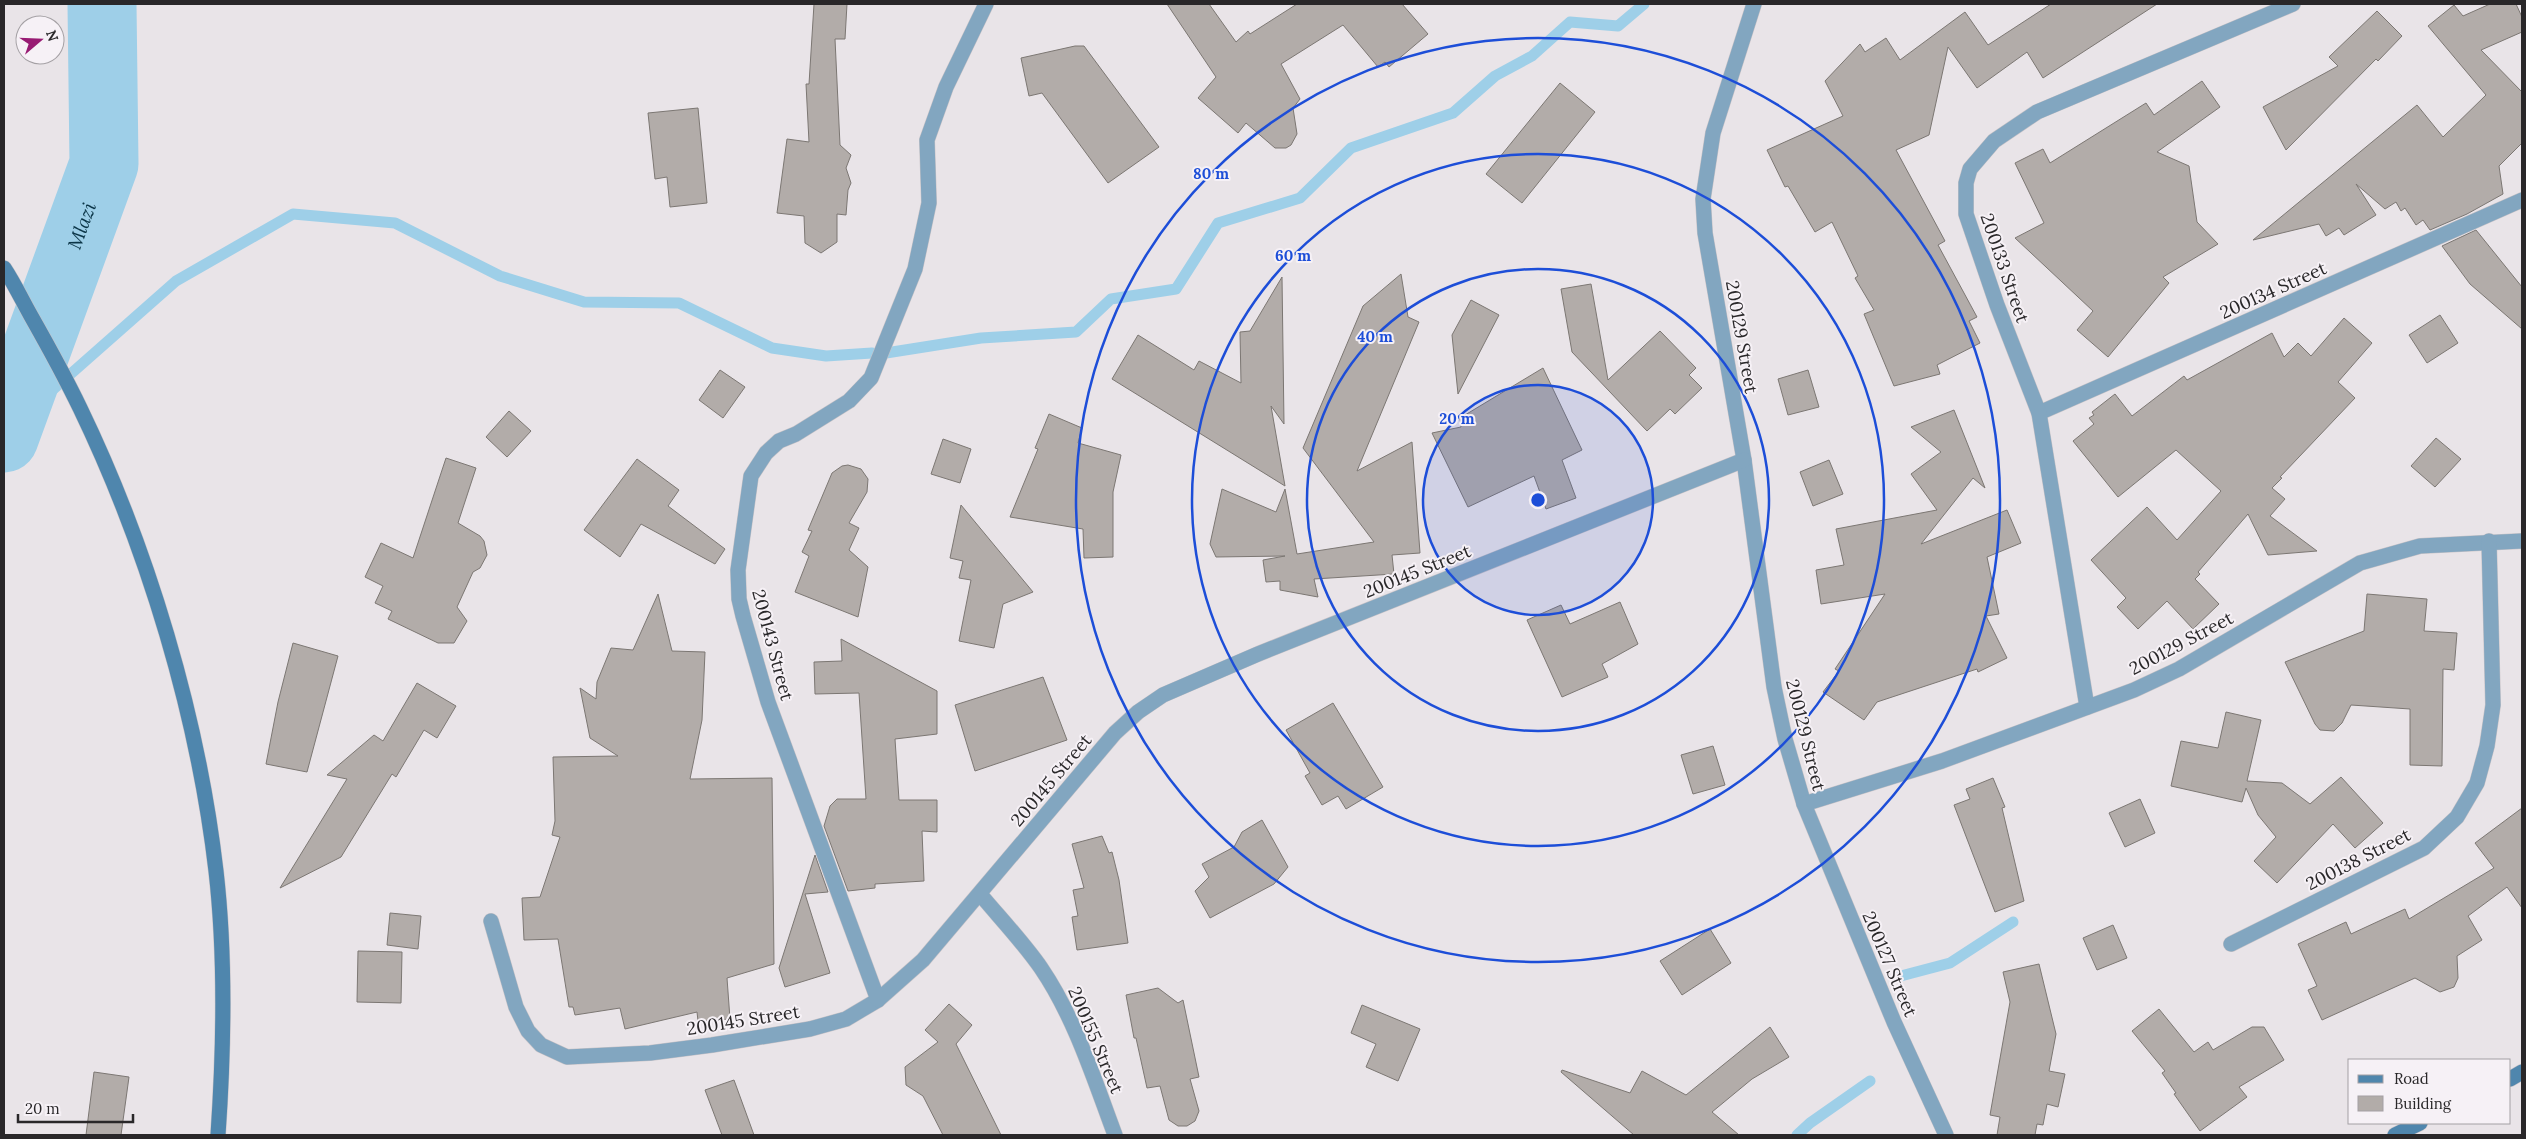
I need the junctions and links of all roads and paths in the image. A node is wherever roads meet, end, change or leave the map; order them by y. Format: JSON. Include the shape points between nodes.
{"nodes":[{"id":1,"x":986,"y":4,"type":"edge"},
{"id":2,"x":1754,"y":4,"type":"edge"},
{"id":3,"x":2292,"y":4,"type":"edge"},
{"id":4,"x":2522,"y":200,"type":"edge"},
{"id":5,"x":4,"y":268,"type":"edge"},
{"id":6,"x":2039,"y":413,"type":"junction"},
{"id":7,"x":1744,"y":460,"type":"junction"},
{"id":8,"x":2522,"y":541,"type":"edge"},
{"id":9,"x":2489,"y":542,"type":"junction"},
{"id":10,"x":2087,"y":707,"type":"junction"},
{"id":11,"x":1804,"y":804,"type":"junction"},
{"id":12,"x":980,"y":894,"type":"junction"},
{"id":13,"x":491,"y":921,"type":"dead end"},
{"id":14,"x":2231,"y":944,"type":"dead end"},
{"id":15,"x":878,"y":1000,"type":"junction"},
{"id":16,"x":2418,"y":1124,"type":"edge"},
{"id":17,"x":218,"y":1135,"type":"edge"},
{"id":18,"x":1115,"y":1135,"type":"edge"},
{"id":19,"x":1946,"y":1135,"type":"edge"},
{"id":20,"x":2395,"y":1135,"type":"edge"}],
"edges":[{"from":1,"to":15,"type":"street","name":"200143 Street","via":[[946,87],[927,140],[929,203],[919,252],[872,378],[849,401],[779,441],[766,453],[751,476],[738,570],[739,599],[768,702]]},
{"from":2,"to":7,"type":"street","name":"200129 Street","via":[[1713,133],[1703,199],[1705,233]]},
{"from":3,"to":6,"type":"street","name":"200133 Street","via":[[2037,112],[1994,140],[1970,169],[1966,184],[1966,214]]},
{"from":4,"to":6,"type":"street","name":"200134 Street"},
{"from":5,"to":17,"type":"street","via":[[66,378],[111,472],[148,577],[179,681],[204,783],[216,872],[223,981]]},
{"from":6,"to":10,"type":"street","name":"200133 Street"},
{"from":7,"to":11,"type":"street","name":"200129 Street","via":[[1774,687]]},
{"from":7,"to":12,"type":"street","name":"200145 Street","via":[[1163,695],[1115,733]]},
{"from":8,"to":9,"type":"street","name":"200129 Street"},
{"from":9,"to":10,"type":"street","name":"200129 Street","via":[[2420,546],[2360,563],[2179,669]]},
{"from":9,"to":14,"type":"street","name":"200138 Street","via":[[2493,705],[2477,783],[2457,817],[2424,848]]},
{"from":10,"to":11,"type":"street","name":"200129 Street","via":[[1942,761]]},
{"from":11,"to":19,"type":"street","name":"200127 Street","via":[[1894,1022]]},
{"from":12,"to":15,"type":"street","name":"200145 Street","via":[[923,960]]},
{"from":12,"to":18,"type":"street","name":"200155 Street","via":[[1040,967],[1058,998],[1078,1038]]},
{"from":13,"to":15,"type":"street","name":"200145 Street","via":[[516,1007],[528,1032],[542,1045],[567,1058],[650,1053],[810,1029],[846,1019]]},
{"from":16,"to":20,"type":"street"}]}
